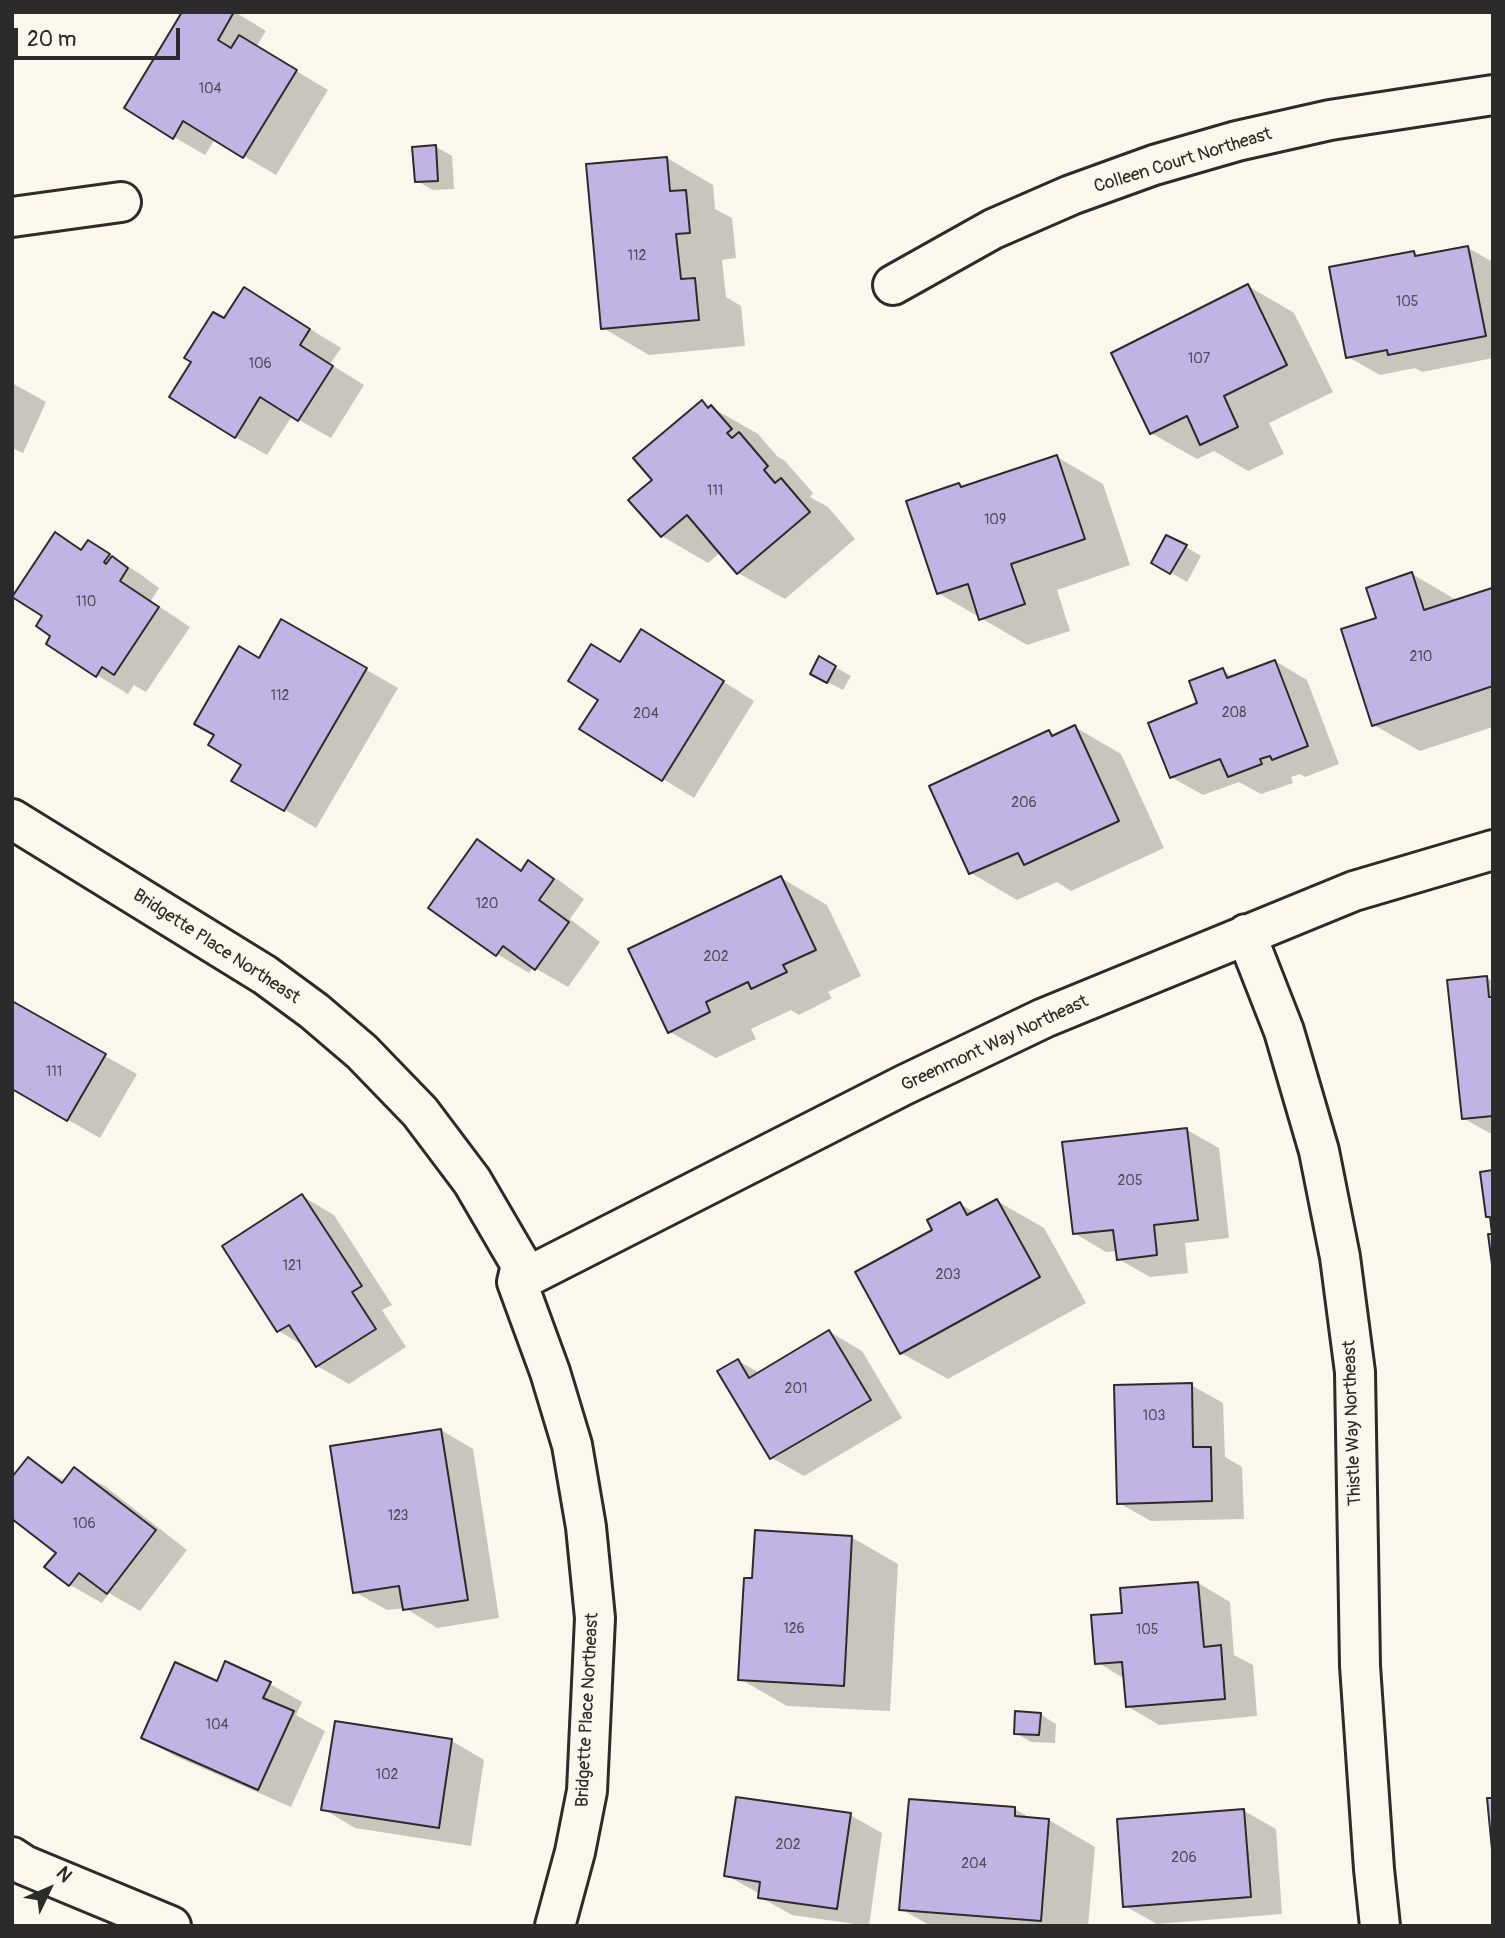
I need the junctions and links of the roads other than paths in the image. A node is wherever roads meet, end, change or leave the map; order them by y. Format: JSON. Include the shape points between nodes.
{"nodes":[{"id":1,"x":1493,"y":95,"type":"edge"},
{"id":2,"x":121,"y":202,"type":"dead end"},
{"id":3,"x":12,"y":217,"type":"edge"},
{"id":4,"x":893,"y":285,"type":"dead end"},
{"id":5,"x":12,"y":819,"type":"edge"},
{"id":6,"x":1493,"y":850,"type":"edge"},
{"id":7,"x":1246,"y":934,"type":"junction"},
{"id":8,"x":517,"y":1282,"type":"junction"},
{"id":9,"x":12,"y":1857,"type":"edge"},
{"id":10,"x":171,"y":1926,"type":"edge"},
{"id":11,"x":555,"y":1926,"type":"edge"},
{"id":12,"x":1380,"y":1926,"type":"edge"}],
"edges":[{"from":1,"to":4,"type":"street","name":"Colleen Court Northeast","via":[[1330,120],[1154,165],[993,229]]},
{"from":2,"to":3,"type":"street"},
{"from":5,"to":8,"type":"street","name":"Bridgette Place Northeast","via":[[265,975],[362,1052],[420,1112],[472,1181],[521,1265]]},
{"from":6,"to":7,"type":"street","name":"Greenmont Way Northeast","via":[[1354,891]]},
{"from":7,"to":8,"type":"street","name":"Greenmont Way Northeast","via":[[1044,1018]]},
{"from":7,"to":12,"type":"street","name":"Thistle Way Northeast","via":[[1284,1031],[1319,1152],[1340,1257],[1355,1372],[1360,1666]]},
{"from":8,"to":11,"type":"street","name":"Bridgette Place Northeast","via":[[572,1446],[595,1619],[587,1791]]},
{"from":9,"to":10,"type":"street"}]}
